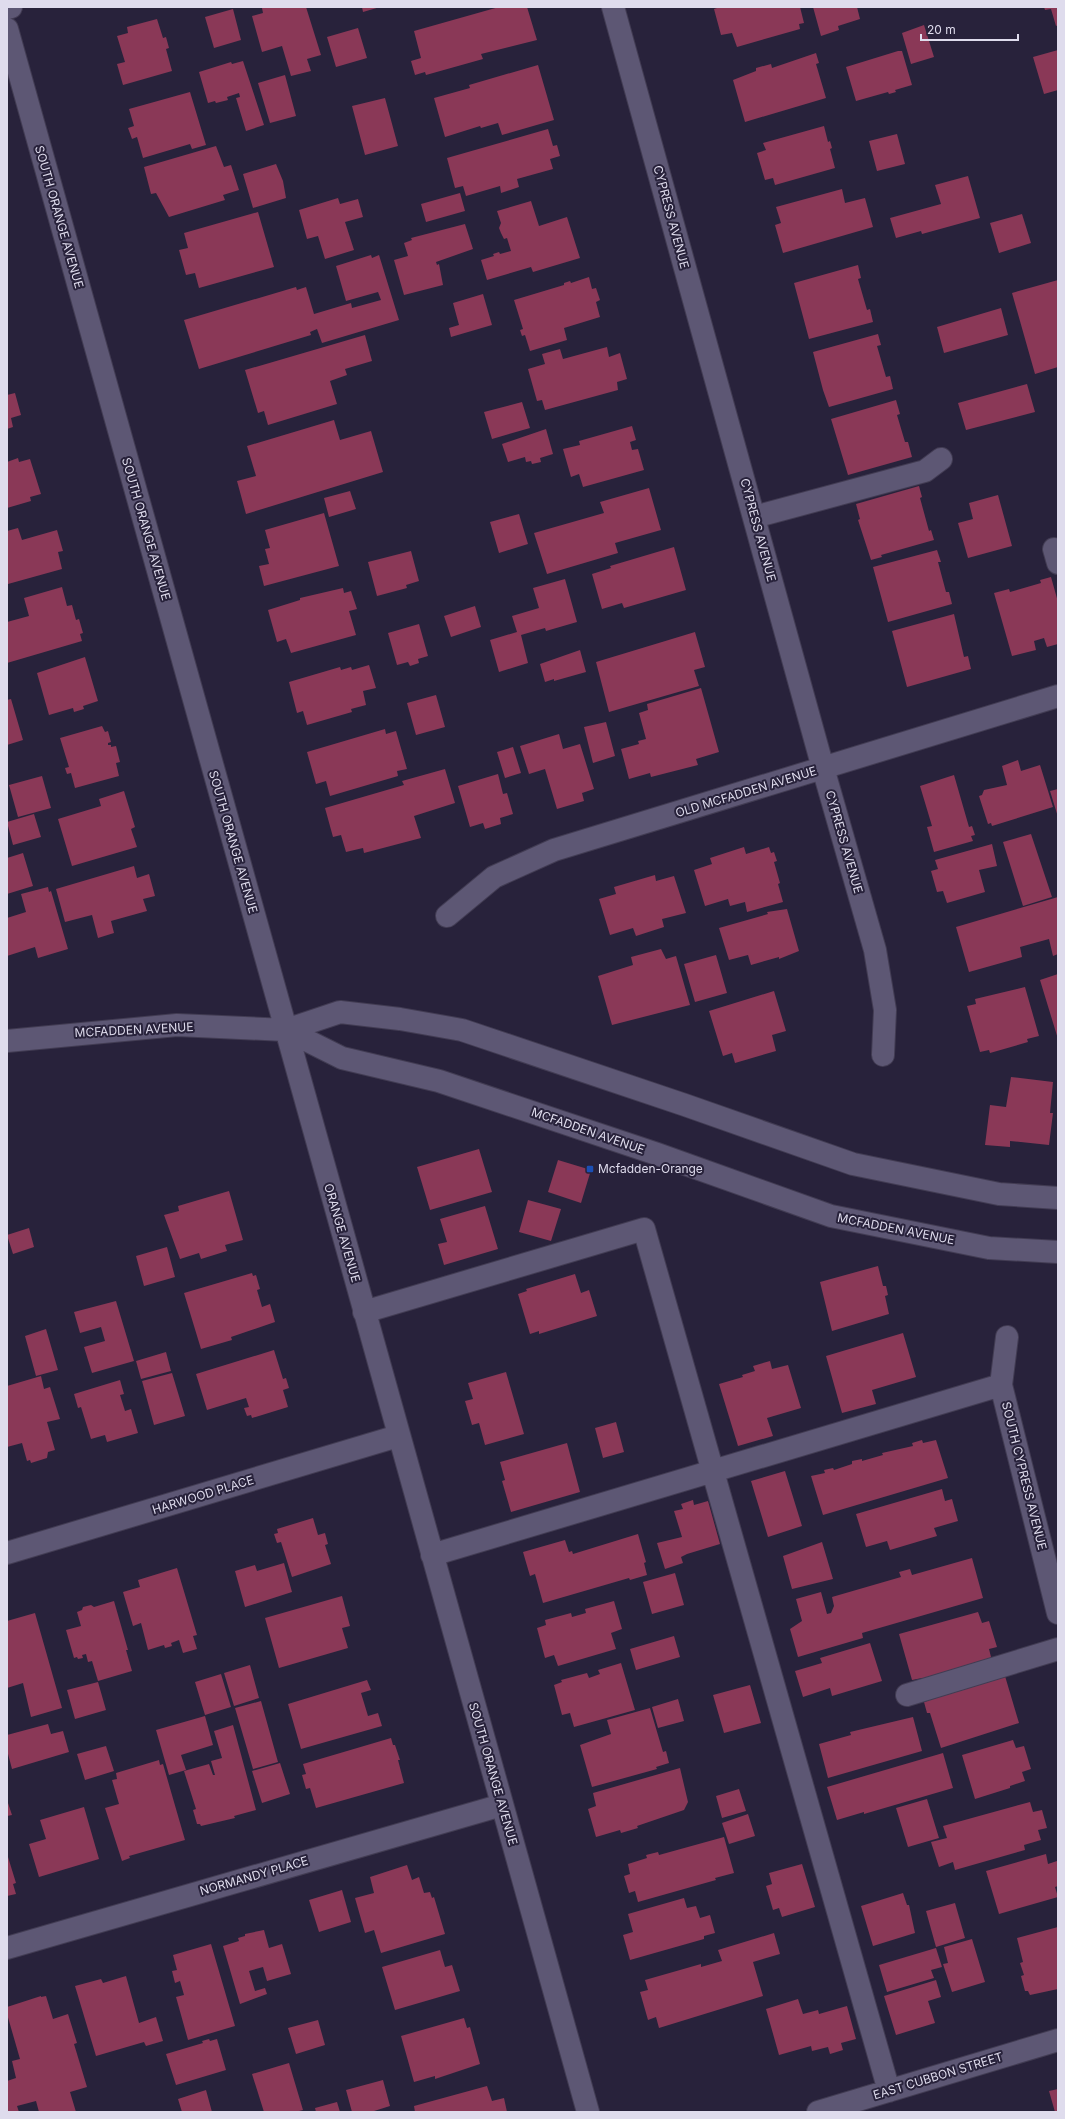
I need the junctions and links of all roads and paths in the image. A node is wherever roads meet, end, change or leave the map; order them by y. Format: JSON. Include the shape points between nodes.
{"nodes":[{"id":1,"x":11,"y":7,"type":"edge"},
{"id":2,"x":613,"y":7,"type":"edge"},
{"id":3,"x":7,"y":8,"type":"edge"},
{"id":4,"x":7,"y":29,"type":"edge"},
{"id":5,"x":942,"y":460,"type":"dead end"},
{"id":6,"x":754,"y":517,"type":"junction"},
{"id":7,"x":1058,"y":696,"type":"edge"},
{"id":8,"x":823,"y":768,"type":"junction"},
{"id":9,"x":447,"y":916,"type":"dead end"},
{"id":10,"x":286,"y":1030,"type":"junction"},
{"id":11,"x":7,"y":1040,"type":"edge"},
{"id":12,"x":883,"y":1055,"type":"dead end"},
{"id":13,"x":1058,"y":1198,"type":"edge"},
{"id":14,"x":1058,"y":1252,"type":"edge"},
{"id":15,"x":364,"y":1312,"type":"junction"},
{"id":16,"x":1007,"y":1337,"type":"dead end"},
{"id":17,"x":1001,"y":1385,"type":"junction"},
{"id":18,"x":398,"y":1436,"type":"junction"},
{"id":19,"x":713,"y":1471,"type":"junction"},
{"id":20,"x":7,"y":1553,"type":"edge"},
{"id":21,"x":432,"y":1556,"type":"junction"},
{"id":22,"x":1058,"y":1613,"type":"edge"},
{"id":23,"x":1058,"y":1649,"type":"edge"},
{"id":24,"x":906,"y":1695,"type":"dead end"},
{"id":25,"x":502,"y":1805,"type":"junction"},
{"id":26,"x":7,"y":1948,"type":"edge"},
{"id":27,"x":1058,"y":2040,"type":"edge"},
{"id":28,"x":889,"y":2091,"type":"junction"},
{"id":29,"x":588,"y":2112,"type":"edge"},
{"id":30,"x":818,"y":2112,"type":"edge"}],
"edges":[{"from":1,"to":3,"type":"street"},
{"from":2,"to":6,"type":"street","name":"CYPRESS AVENUE"},
{"from":4,"to":10,"type":"street","name":"SOUTH ORANGE AVENUE"},
{"from":5,"to":6,"type":"street","via":[[925,471]]},
{"from":6,"to":8,"type":"street","name":"CYPRESS AVENUE"},
{"from":7,"to":8,"type":"street","name":"OLD MCFADDEN AVENUE"},
{"from":8,"to":9,"type":"street","name":"OLD MCFADDEN AVENUE","via":[[554,850],[494,877]]},
{"from":8,"to":12,"type":"street","name":"CYPRESS AVENUE","via":[[875,950],[885,1010]]},
{"from":10,"to":11,"type":"street","name":"MCFADDEN AVENUE","via":[[177,1025]]},
{"from":10,"to":13,"type":"street","name":"MCFADDEN AVENUE","via":[[340,1012],[462,1030],[853,1164],[1000,1194]]},
{"from":10,"to":14,"type":"street","name":"MCFADDEN AVENUE","via":[[342,1058],[439,1081],[831,1216],[989,1248]]},
{"from":10,"to":15,"type":"street","name":"ORANGE AVENUE"},
{"from":15,"to":18,"type":"street","name":"ORANGE AVENUE"},
{"from":15,"to":19,"type":"street","via":[[644,1229]]},
{"from":16,"to":17,"type":"street","name":"SOUTH CYPRESS AVENUE"},
{"from":17,"to":19,"type":"street"},
{"from":17,"to":22,"type":"street","name":"SOUTH CYPRESS AVENUE"},
{"from":18,"to":20,"type":"street","name":"HARWOOD PLACE"},
{"from":18,"to":21,"type":"street","name":"SOUTH ORANGE AVENUE"},
{"from":19,"to":21,"type":"street"},
{"from":19,"to":28,"type":"street"},
{"from":21,"to":25,"type":"street","name":"SOUTH ORANGE AVENUE"},
{"from":23,"to":24,"type":"street"},
{"from":25,"to":26,"type":"street","name":"NORMANDY PLACE"},
{"from":25,"to":29,"type":"street","name":"SOUTH ORANGE AVENUE"},
{"from":27,"to":28,"type":"street","name":"EAST CUBBON STREET"},
{"from":28,"to":30,"type":"street","name":"EAST CUBBON STREET"}]}
